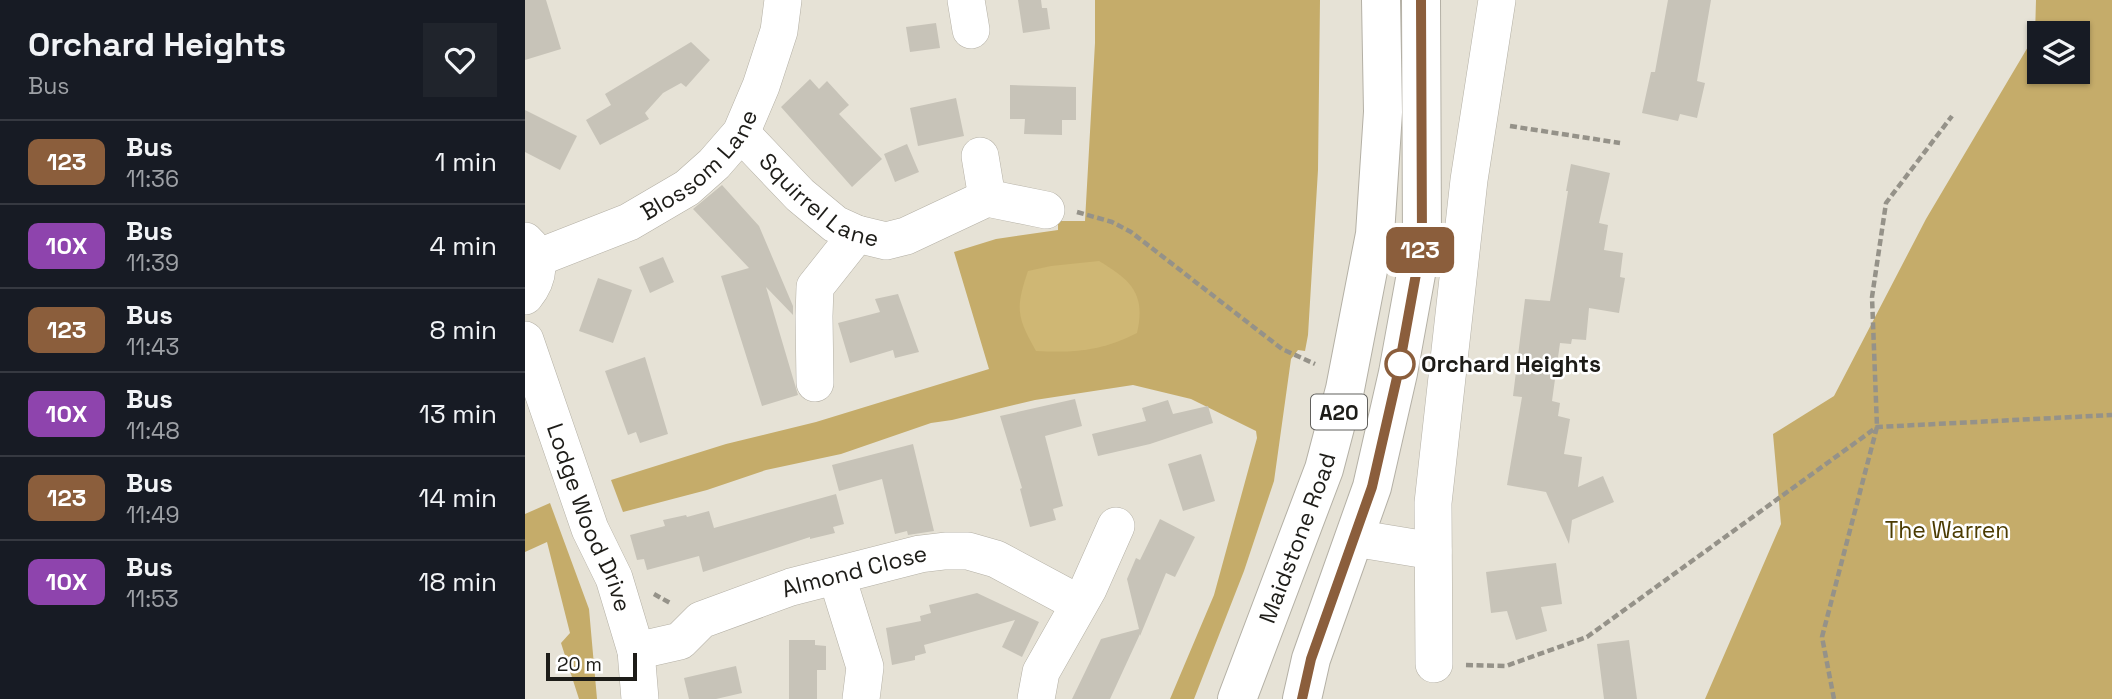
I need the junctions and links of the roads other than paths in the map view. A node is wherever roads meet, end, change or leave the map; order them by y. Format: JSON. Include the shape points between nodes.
{"nodes":[{"id":1,"x":783,"y":0,"type":"edge"},
{"id":2,"x":1381,"y":0,"type":"edge"},
{"id":3,"x":1421,"y":0,"type":"edge"},
{"id":4,"x":1497,"y":0,"type":"edge"},
{"id":5,"x":741,"y":133,"type":"junction"},
{"id":6,"x":980,"y":156,"type":"dead end"},
{"id":7,"x":986,"y":198,"type":"junction"},
{"id":8,"x":1046,"y":210,"type":"road end"},
{"id":9,"x":857,"y":234,"type":"junction"},
{"id":10,"x":531,"y":250,"type":"edge"},
{"id":11,"x":525,"y":296,"type":"edge"},
{"id":12,"x":525,"y":340,"type":"edge"},
{"id":13,"x":815,"y":383,"type":"dead end"},
{"id":14,"x":1116,"y":526,"type":"dead end"},
{"id":15,"x":1354,"y":538,"type":"junction"},
{"id":16,"x":1433,"y":551,"type":"junction"},
{"id":17,"x":837,"y":577,"type":"junction"},
{"id":18,"x":1078,"y":603,"type":"junction"},
{"id":19,"x":636,"y":651,"type":"junction"},
{"id":20,"x":1434,"y":664,"type":"road end"},
{"id":21,"x":1038,"y":685,"type":"edge"},
{"id":22,"x":640,"y":699,"type":"edge"},
{"id":23,"x":861,"y":699,"type":"edge"},
{"id":24,"x":1237,"y":699,"type":"edge"},
{"id":25,"x":1302,"y":699,"type":"edge"}],
"edges":[{"from":1,"to":5,"type":"street","name":"Blossom Lane","via":[[779,31]]},
{"from":2,"to":24,"type":"main road","name":"Maidstone Road","number":"A20","via":[[1383,112],[1375,234],[1345,389],[1324,469]]},
{"from":3,"to":15,"type":"main road","number":"A20","via":[[1422,241],[1387,424]]},
{"from":4,"to":16,"type":"street","via":[[1467,192],[1433,503]]},
{"from":5,"to":9,"type":"street","name":"Squirrel Lane","via":[[800,195],[835,224]]},
{"from":5,"to":10,"type":"street","name":"Blossom Lane","via":[[687,188],[629,222]]},
{"from":6,"to":7,"type":"street"},
{"from":7,"to":8,"type":"street"},
{"from":7,"to":9,"type":"street","name":"Squirrel Lane","via":[[906,236],[886,241]]},
{"from":9,"to":13,"type":"street","via":[[815,287]]},
{"from":10,"to":11,"type":"street","via":[[537,275]]},
{"from":12,"to":19,"type":"street","name":"Lodge Wood Drive","via":[[590,529],[614,578]]},
{"from":14,"to":18,"type":"street"},
{"from":15,"to":16,"type":"street"},
{"from":15,"to":25,"type":"main road","number":"A20","via":[[1311,659]]},
{"from":16,"to":20,"type":"street"},
{"from":17,"to":18,"type":"street","name":"Almond Close","via":[[920,554],[968,551],[996,559]]},
{"from":17,"to":19,"type":"street","name":"Almond Close","via":[[792,587],[701,620],[680,641]]},
{"from":17,"to":23,"type":"street","via":[[865,667]]},
{"from":18,"to":21,"type":"street"},
{"from":19,"to":22,"type":"street","name":"Lodge Wood Drive"}]}
